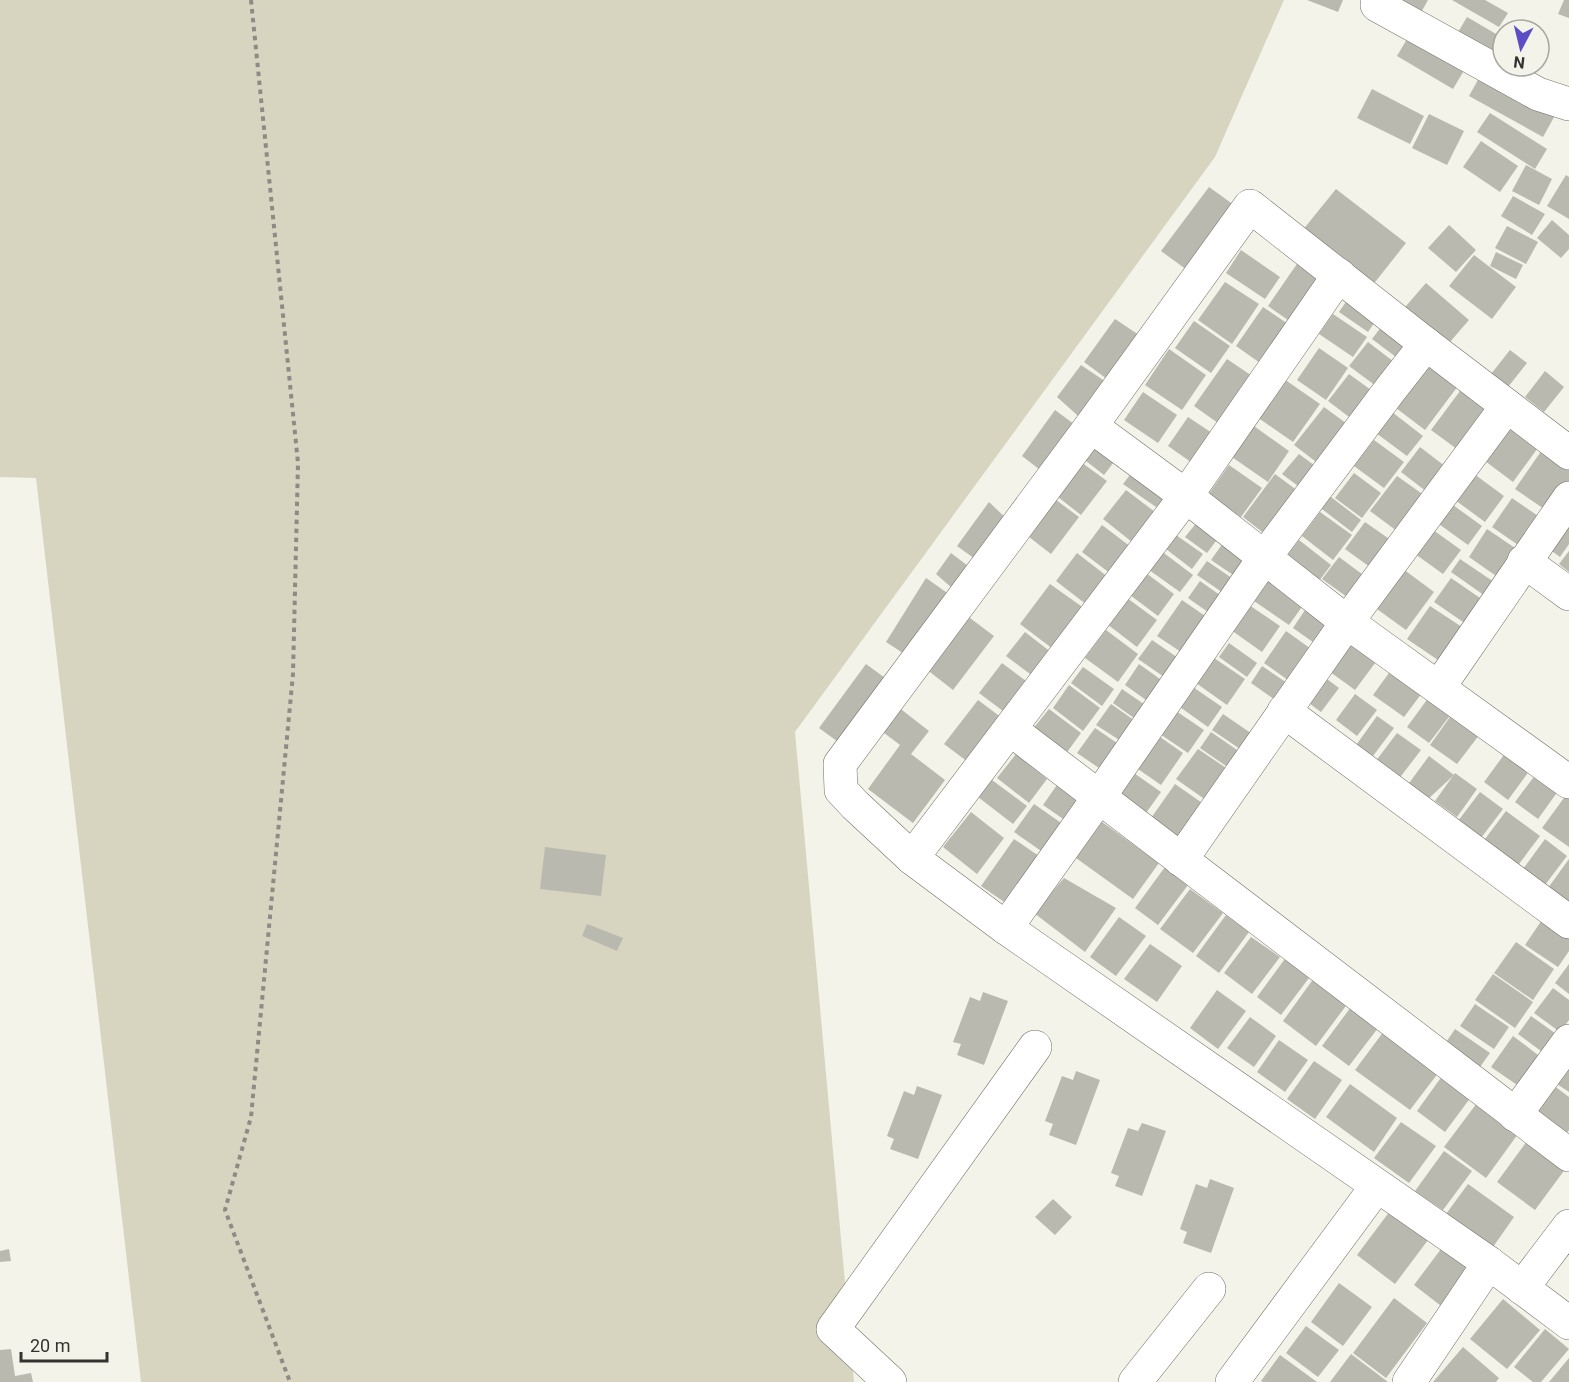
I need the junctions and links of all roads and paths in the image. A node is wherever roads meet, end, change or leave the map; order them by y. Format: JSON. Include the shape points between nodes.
{"nodes":[{"id":1,"x":251,"y":0,"type":"edge"},
{"id":2,"x":1377,"y":5,"type":"dead end"},
{"id":3,"x":1569,"y":104,"type":"edge"},
{"id":4,"x":1340,"y":275,"type":"junction"},
{"id":5,"x":1426,"y":344,"type":"junction"},
{"id":6,"x":1507,"y":406,"type":"junction"},
{"id":7,"x":1091,"y":426,"type":"junction"},
{"id":8,"x":1569,"y":453,"type":"edge"},
{"id":9,"x":1186,"y":496,"type":"junction"},
{"id":10,"x":1569,"y":498,"type":"edge"},
{"id":11,"x":1264,"y":558,"type":"junction"},
{"id":12,"x":1524,"y":561,"type":"junction"},
{"id":13,"x":1569,"y":594,"type":"edge"},
{"id":14,"x":1347,"y":622,"type":"junction"},
{"id":15,"x":1439,"y":687,"type":"junction"},
{"id":16,"x":1284,"y":711,"type":"junction"},
{"id":17,"x":1010,"y":729,"type":"junction"},
{"id":18,"x":1569,"y":782,"type":"edge"},
{"id":19,"x":1099,"y":797,"type":"junction"},
{"id":20,"x":912,"y":858,"type":"junction"},
{"id":21,"x":1181,"y":860,"type":"junction"},
{"id":22,"x":1569,"y":922,"type":"edge"},
{"id":23,"x":1006,"y":927,"type":"junction"},
{"id":24,"x":1569,"y":1041,"type":"edge"},
{"id":25,"x":1035,"y":1047,"type":"dead end"},
{"id":26,"x":1515,"y":1115,"type":"junction"},
{"id":27,"x":1569,"y":1155,"type":"edge"},
{"id":28,"x":1377,"y":1186,"type":"junction"},
{"id":29,"x":1569,"y":1226,"type":"edge"},
{"id":30,"x":1489,"y":1263,"type":"junction"},
{"id":31,"x":1522,"y":1288,"type":"junction"},
{"id":32,"x":1209,"y":1289,"type":"dead end"},
{"id":33,"x":1569,"y":1323,"type":"edge"},
{"id":34,"x":290,"y":1382,"type":"edge"},
{"id":35,"x":890,"y":1382,"type":"edge"},
{"id":36,"x":1136,"y":1382,"type":"edge"},
{"id":37,"x":1232,"y":1382,"type":"edge"},
{"id":38,"x":1408,"y":1382,"type":"edge"}],
"edges":[{"from":1,"to":34,"type":"path","via":[[298,475],[293,674],[251,1117],[225,1210]]},
{"from":2,"to":3,"type":"street","via":[[1538,94]]},
{"from":4,"to":5,"type":"street"},
{"from":4,"to":7,"type":"street","via":[[1250,206]]},
{"from":4,"to":9,"type":"street"},
{"from":5,"to":6,"type":"street"},
{"from":5,"to":11,"type":"street"},
{"from":6,"to":8,"type":"street"},
{"from":6,"to":14,"type":"street"},
{"from":7,"to":9,"type":"street"},
{"from":7,"to":20,"type":"street","via":[[840,764],[841,790]]},
{"from":9,"to":11,"type":"street"},
{"from":9,"to":17,"type":"street"},
{"from":10,"to":12,"type":"street"},
{"from":11,"to":14,"type":"street"},
{"from":11,"to":19,"type":"street"},
{"from":12,"to":13,"type":"street"},
{"from":12,"to":15,"type":"street"},
{"from":14,"to":15,"type":"street"},
{"from":14,"to":16,"type":"street"},
{"from":15,"to":18,"type":"street"},
{"from":16,"to":21,"type":"street"},
{"from":16,"to":22,"type":"street"},
{"from":17,"to":19,"type":"street"},
{"from":17,"to":20,"type":"street"},
{"from":19,"to":21,"type":"street"},
{"from":19,"to":23,"type":"street"},
{"from":20,"to":23,"type":"street"},
{"from":21,"to":26,"type":"street"},
{"from":23,"to":28,"type":"street"},
{"from":24,"to":26,"type":"street"},
{"from":25,"to":35,"type":"street","via":[[833,1329]]},
{"from":26,"to":27,"type":"street"},
{"from":28,"to":30,"type":"street"},
{"from":28,"to":37,"type":"street"},
{"from":29,"to":31,"type":"street"},
{"from":30,"to":31,"type":"street"},
{"from":30,"to":38,"type":"street"},
{"from":31,"to":33,"type":"street"},
{"from":32,"to":36,"type":"street"}]}
